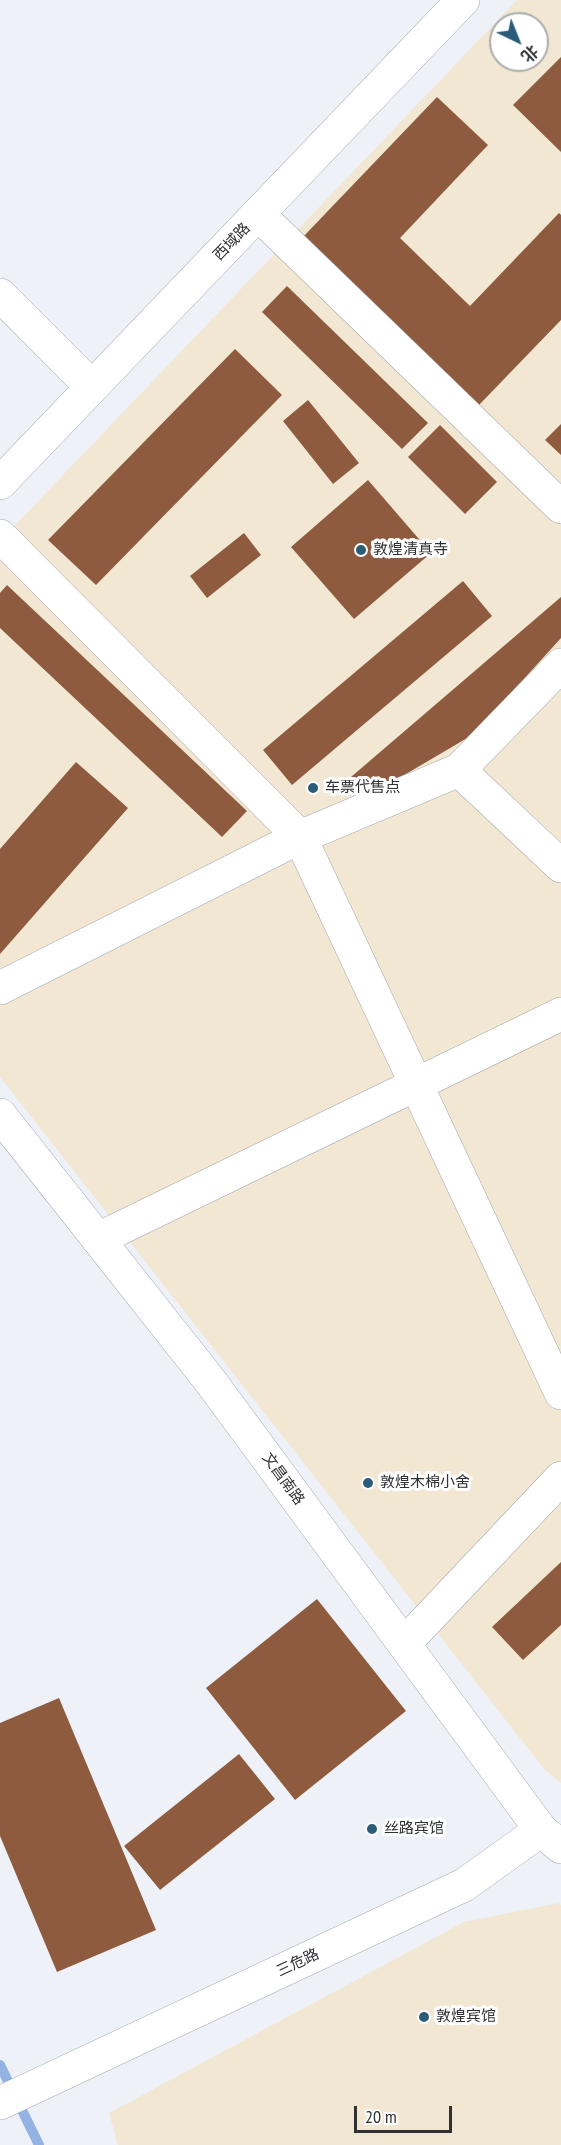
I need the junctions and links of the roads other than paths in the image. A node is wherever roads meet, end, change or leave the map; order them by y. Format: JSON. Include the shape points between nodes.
{"nodes":[{"id":1,"x":463,"y":0,"type":"edge"},
{"id":2,"x":258,"y":214,"type":"junction"},
{"id":3,"x":0,"y":295,"type":"edge"},
{"id":4,"x":92,"y":387,"type":"junction"},
{"id":5,"x":0,"y":483,"type":"edge"},
{"id":6,"x":561,"y":507,"type":"edge"},
{"id":7,"x":0,"y":536,"type":"edge"},
{"id":8,"x":561,"y":664,"type":"edge"},
{"id":9,"x":459,"y":770,"type":"junction"},
{"id":10,"x":300,"y":837,"type":"junction"},
{"id":11,"x":561,"y":866,"type":"edge"},
{"id":12,"x":0,"y":988,"type":"edge"},
{"id":13,"x":561,"y":1014,"type":"edge"},
{"id":14,"x":416,"y":1084,"type":"junction"},
{"id":15,"x":0,"y":1115,"type":"edge"},
{"id":16,"x":98,"y":1239,"type":"junction"},
{"id":17,"x":561,"y":1393,"type":"edge"},
{"id":18,"x":561,"y":1478,"type":"edge"},
{"id":19,"x":404,"y":1644,"type":"junction"},
{"id":20,"x":551,"y":1838,"type":"edge"},
{"id":21,"x":0,"y":2103,"type":"edge"}],
"edges":[{"from":1,"to":2,"type":"street","name":"西域路"},
{"from":2,"to":4,"type":"street","name":"西域路"},
{"from":2,"to":6,"type":"street"},
{"from":3,"to":4,"type":"street"},
{"from":4,"to":5,"type":"street","name":"西域路"},
{"from":7,"to":10,"type":"street"},
{"from":8,"to":9,"type":"street"},
{"from":9,"to":10,"type":"street"},
{"from":9,"to":11,"type":"street"},
{"from":10,"to":12,"type":"street"},
{"from":10,"to":14,"type":"street"},
{"from":13,"to":14,"type":"street"},
{"from":14,"to":16,"type":"street"},
{"from":14,"to":17,"type":"street"},
{"from":15,"to":16,"type":"street","name":"文昌南路"},
{"from":16,"to":19,"type":"street","name":"文昌南路","via":[[211,1382]]},
{"from":18,"to":19,"type":"street"},
{"from":19,"to":20,"type":"street","name":"文昌南路"},
{"from":20,"to":21,"type":"street","name":"三危路","via":[[464,1885]]}]}
